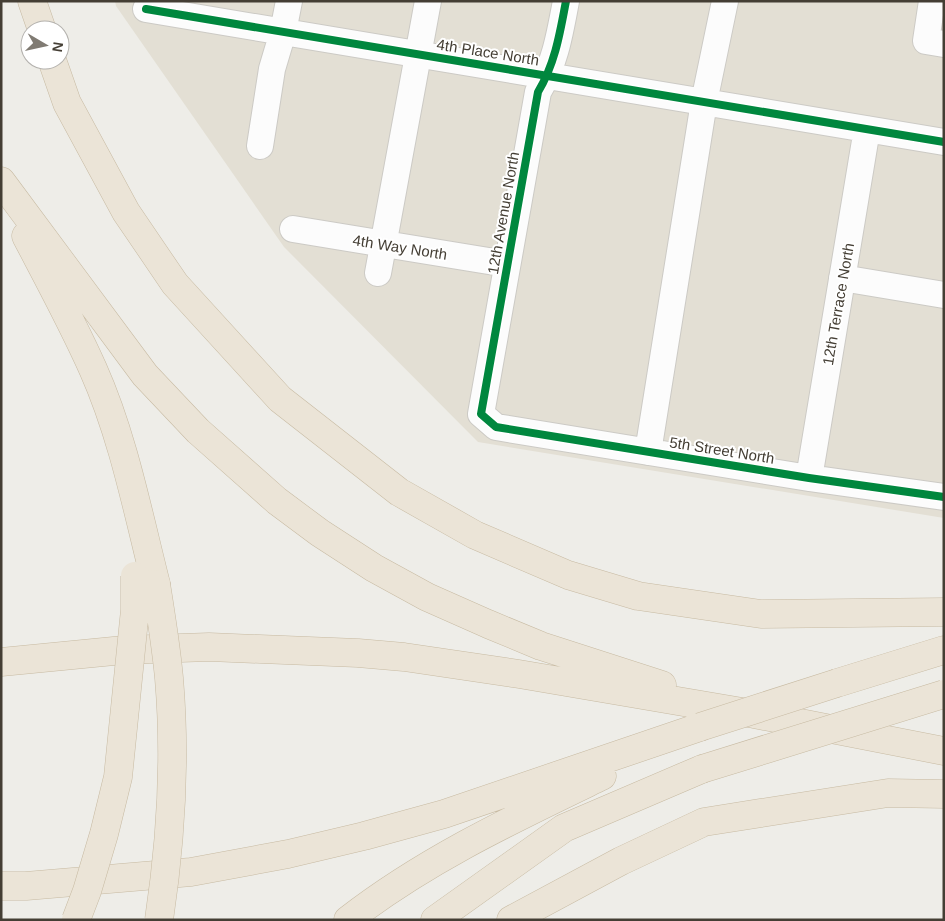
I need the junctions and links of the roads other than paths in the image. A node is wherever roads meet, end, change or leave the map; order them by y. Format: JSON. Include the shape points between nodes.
{"nodes":[{"id":1,"x":32,"y":1,"type":"edge"},
{"id":2,"x":289,"y":1,"type":"edge"},
{"id":3,"x":428,"y":1,"type":"edge"},
{"id":4,"x":566,"y":1,"type":"edge"},
{"id":5,"x":725,"y":1,"type":"edge"},
{"id":6,"x":932,"y":1,"type":"edge"},
{"id":7,"x":146,"y":9,"type":"dead end"},
{"id":8,"x":39,"y":20,"type":"edge"},
{"id":9,"x":283,"y":32,"type":"junction"},
{"id":10,"x":944,"y":44,"type":"edge"},
{"id":11,"x":418,"y":55,"type":"junction"},
{"id":12,"x":55,"y":70,"type":"edge"},
{"id":13,"x":548,"y":76,"type":"junction"},
{"id":14,"x":704,"y":102,"type":"junction"},
{"id":15,"x":867,"y":129,"type":"junction"},
{"id":16,"x":944,"y":142,"type":"edge"},
{"id":17,"x":260,"y":146,"type":"dead end"},
{"id":18,"x":1,"y":181,"type":"edge"},
{"id":19,"x":1,"y":189,"type":"edge"},
{"id":20,"x":293,"y":229,"type":"dead end"},
{"id":21,"x":384,"y":244,"type":"junction"},
{"id":22,"x":507,"y":264,"type":"junction"},
{"id":23,"x":378,"y":273,"type":"dead end"},
{"id":24,"x":842,"y":278,"type":"junction"},
{"id":25,"x":944,"y":294,"type":"edge"},
{"id":26,"x":496,"y":428,"type":"joint"},
{"id":27,"x":648,"y":452,"type":"junction"},
{"id":28,"x":808,"y":478,"type":"junction"},
{"id":29,"x":132,"y":488,"type":"junction"},
{"id":30,"x":944,"y":497,"type":"edge"},
{"id":31,"x":944,"y":612,"type":"edge"},
{"id":32,"x":944,"y":650,"type":"edge"},
{"id":33,"x":13,"y":660,"type":"edge"},
{"id":34,"x":944,"y":694,"type":"edge"},
{"id":35,"x":754,"y":714,"type":"junction"},
{"id":36,"x":644,"y":747,"type":"junction"},
{"id":37,"x":944,"y":751,"type":"edge"},
{"id":38,"x":944,"y":794,"type":"edge"},
{"id":39,"x":14,"y":886,"type":"edge"},
{"id":40,"x":76,"y":920,"type":"edge"},
{"id":41,"x":159,"y":920,"type":"edge"},
{"id":42,"x":348,"y":920,"type":"edge"},
{"id":43,"x":435,"y":920,"type":"edge"},
{"id":44,"x":511,"y":920,"type":"edge"}],
"edges":[{"from":1,"to":8,"type":"highway"},
{"from":2,"to":9,"type":"street"},
{"from":3,"to":11,"type":"street"},
{"from":4,"to":13,"type":"street","name":"12th Avenue North"},
{"from":5,"to":14,"type":"street"},
{"from":6,"to":10,"type":"street","via":[[926,41]]},
{"from":7,"to":9,"type":"street","name":"4th Place North"},
{"from":9,"to":11,"type":"street","name":"4th Place North"},
{"from":9,"to":17,"type":"street","via":[[272,69]]},
{"from":11,"to":13,"type":"street","name":"4th Place North"},
{"from":11,"to":21,"type":"street"},
{"from":12,"to":31,"type":"highway","via":[[67,103],[126,212],[175,284],[280,399],[399,492],[475,535],[568,575],[638,596],[761,614]]},
{"from":13,"to":14,"type":"street","name":"4th Place North"},
{"from":13,"to":22,"type":"street","name":"12th Avenue North","via":[[538,92]]},
{"from":14,"to":15,"type":"street","name":"4th Place North"},
{"from":14,"to":27,"type":"street"},
{"from":15,"to":16,"type":"street","name":"4th Place North"},
{"from":15,"to":24,"type":"street","name":"12th Terrace North"},
{"from":18,"to":35,"type":"highway","via":[[145,375],[198,431],[277,501],[320,533],[427,597],[488,624],[541,646]]},
{"from":19,"to":29,"type":"highway","via":[[94,370]]},
{"from":20,"to":21,"type":"street","name":"4th Way North"},
{"from":21,"to":22,"type":"street","name":"4th Way North"},
{"from":21,"to":23,"type":"street"},
{"from":22,"to":26,"type":"street","name":"12th Avenue North","via":[[481,414]]},
{"from":24,"to":25,"type":"street"},
{"from":24,"to":28,"type":"street","name":"12th Terrace North"},
{"from":26,"to":27,"type":"street","name":"5th Street North"},
{"from":27,"to":28,"type":"street","name":"5th Street North"},
{"from":28,"to":30,"type":"street","name":"5th Street North"},
{"from":29,"to":40,"type":"highway","bridge":true,"via":[[135,610],[118,777],[104,834]]},
{"from":29,"to":41,"type":"highway","bridge":true,"via":[[156,584],[169,678],[172,777],[166,877]]},
{"from":32,"to":36,"type":"highway","bridge":true},
{"from":33,"to":35,"type":"highway","via":[[124,650],[209,647],[358,653],[404,657]]},
{"from":34,"to":43,"type":"highway","bridge":true,"via":[[702,769],[564,828]]},
{"from":35,"to":37,"type":"highway"},
{"from":36,"to":39,"type":"highway","via":[[444,814],[288,854],[191,872]]},
{"from":36,"to":42,"type":"highway","via":[[621,767],[470,842],[406,879]]},
{"from":38,"to":44,"type":"highway","via":[[888,793],[704,822],[621,860]]}]}
